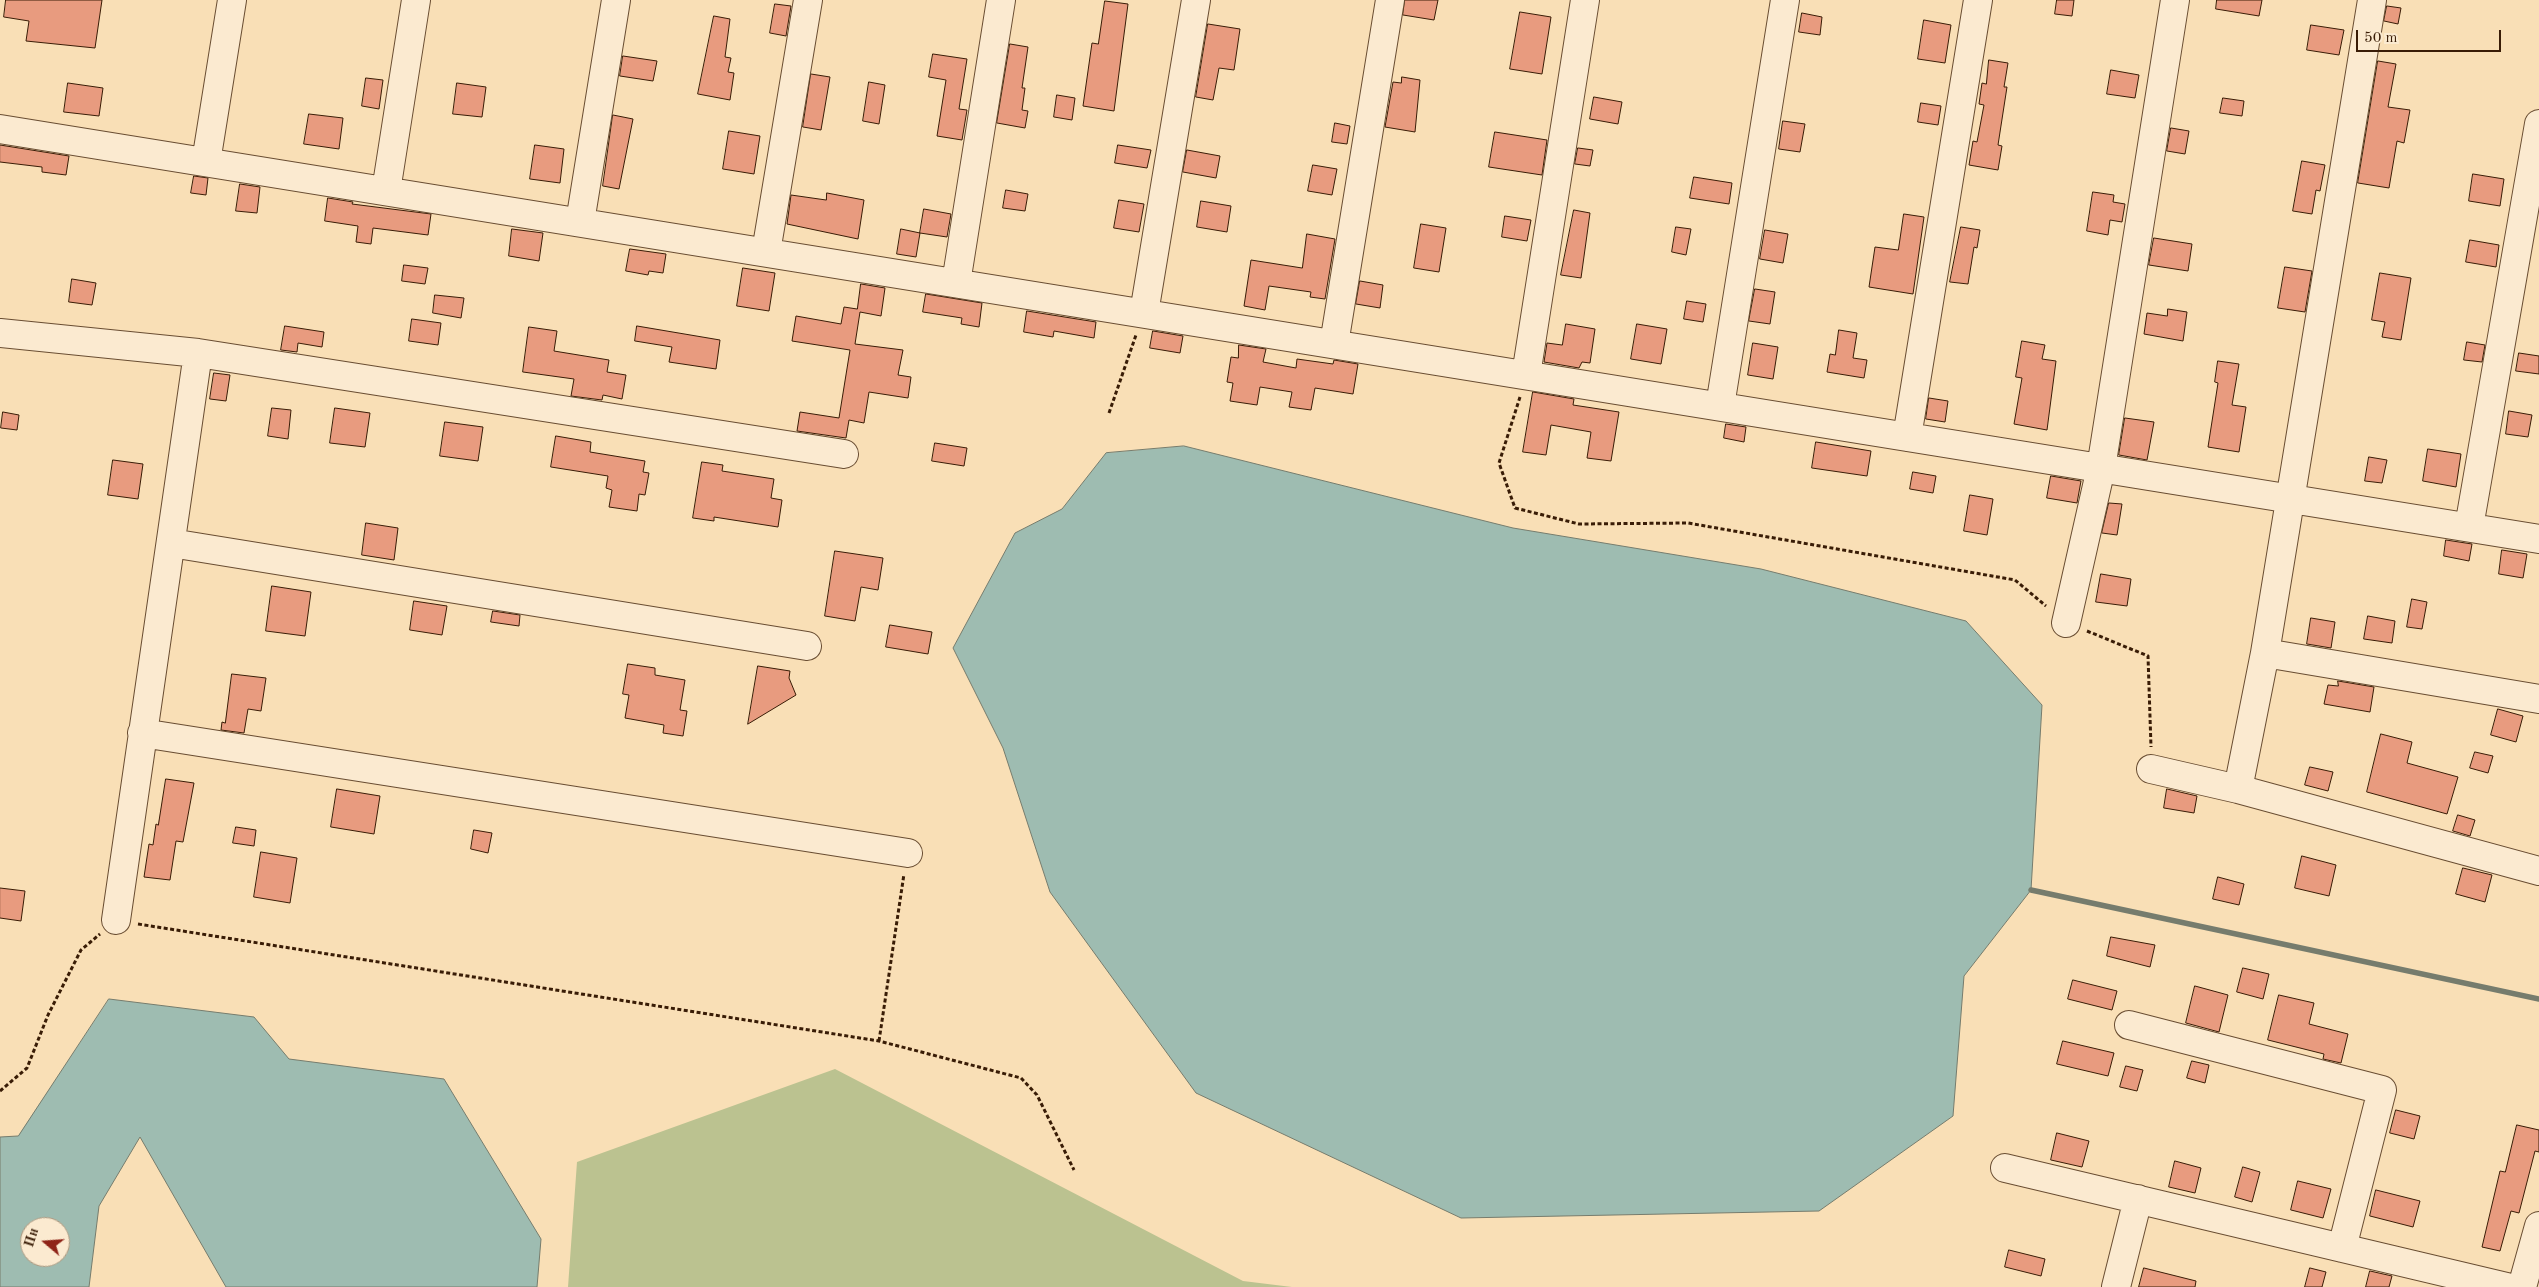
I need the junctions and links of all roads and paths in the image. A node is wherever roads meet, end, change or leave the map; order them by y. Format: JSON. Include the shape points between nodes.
{"nodes":[{"id":1,"x":232,"y":0,"type":"edge"},
{"id":2,"x":416,"y":0,"type":"edge"},
{"id":3,"x":616,"y":0,"type":"edge"},
{"id":4,"x":808,"y":0,"type":"edge"},
{"id":5,"x":1002,"y":0,"type":"edge"},
{"id":6,"x":1196,"y":0,"type":"edge"},
{"id":7,"x":1390,"y":0,"type":"edge"},
{"id":8,"x":1585,"y":0,"type":"edge"},
{"id":9,"x":1785,"y":0,"type":"edge"},
{"id":10,"x":1978,"y":0,"type":"edge"},
{"id":11,"x":2175,"y":0,"type":"edge"},
{"id":12,"x":2372,"y":0,"type":"edge"},
{"id":13,"x":2539,"y":124,"type":"edge"},
{"id":14,"x":0,"y":129,"type":"edge"},
{"id":15,"x":206,"y":162,"type":"junction"},
{"id":16,"x":386,"y":191,"type":"junction"},
{"id":17,"x":580,"y":222,"type":"junction"},
{"id":18,"x":766,"y":252,"type":"junction"},
{"id":19,"x":956,"y":283,"type":"junction"},
{"id":20,"x":1144,"y":313,"type":"junction"},
{"id":21,"x":0,"y":333,"type":"edge"},
{"id":22,"x":1334,"y":344,"type":"junction"},
{"id":23,"x":198,"y":353,"type":"junction"},
{"id":24,"x":1526,"y":375,"type":"junction"},
{"id":25,"x":1720,"y":406,"type":"junction"},
{"id":26,"x":1109,"y":413,"type":"dead end"},
{"id":27,"x":1907,"y":436,"type":"junction"},
{"id":28,"x":844,"y":454,"type":"dead end"},
{"id":29,"x":2100,"y":468,"type":"junction"},
{"id":30,"x":2291,"y":499,"type":"junction"},
{"id":31,"x":2469,"y":528,"type":"junction"},
{"id":32,"x":2539,"y":539,"type":"edge"},
{"id":33,"x":171,"y":543,"type":"junction"},
{"id":34,"x":2066,"y":623,"type":"junction"},
{"id":35,"x":807,"y":646,"type":"dead end"},
{"id":36,"x":2266,"y":653,"type":"junction"},
{"id":37,"x":2539,"y":700,"type":"edge"},
{"id":38,"x":142,"y":732,"type":"junction"},
{"id":39,"x":2151,"y":769,"type":"joint"},
{"id":40,"x":2238,"y":789,"type":"junction"},
{"id":41,"x":908,"y":853,"type":"joint"},
{"id":42,"x":2539,"y":871,"type":"edge"},
{"id":43,"x":116,"y":920,"type":"junction"},
{"id":44,"x":2129,"y":1025,"type":"dead end"},
{"id":45,"x":879,"y":1041,"type":"junction"},
{"id":46,"x":0,"y":1091,"type":"edge"},
{"id":47,"x":2005,"y":1168,"type":"dead end"},
{"id":48,"x":1074,"y":1170,"type":"dead end"},
{"id":49,"x":2138,"y":1199,"type":"junction"},
{"id":50,"x":2539,"y":1226,"type":"edge"},
{"id":51,"x":2342,"y":1248,"type":"junction"},
{"id":52,"x":2116,"y":1287,"type":"edge"},
{"id":53,"x":2507,"y":1287,"type":"edge"},
{"id":54,"x":2522,"y":1287,"type":"edge"}],
"edges":[{"from":1,"to":15,"type":"street"},
{"from":2,"to":16,"type":"street"},
{"from":3,"to":17,"type":"street"},
{"from":4,"to":18,"type":"street"},
{"from":5,"to":19,"type":"street"},
{"from":6,"to":20,"type":"street"},
{"from":7,"to":22,"type":"street"},
{"from":8,"to":24,"type":"street"},
{"from":9,"to":25,"type":"street"},
{"from":10,"to":27,"type":"street"},
{"from":11,"to":29,"type":"street"},
{"from":12,"to":30,"type":"street"},
{"from":13,"to":31,"type":"street"},
{"from":14,"to":15,"type":"street"},
{"from":15,"to":16,"type":"street"},
{"from":16,"to":17,"type":"street"},
{"from":17,"to":18,"type":"street"},
{"from":18,"to":19,"type":"street"},
{"from":19,"to":20,"type":"street"},
{"from":20,"to":22,"type":"street"},
{"from":20,"to":26,"type":"path"},
{"from":21,"to":23,"type":"street"},
{"from":22,"to":24,"type":"street"},
{"from":23,"to":28,"type":"street"},
{"from":23,"to":33,"type":"street"},
{"from":24,"to":25,"type":"street"},
{"from":24,"to":34,"type":"path","via":[[1499,463],[1515,508],[1579,524],[1688,524],[2015,580]]},
{"from":25,"to":27,"type":"street"},
{"from":27,"to":29,"type":"street"},
{"from":29,"to":30,"type":"street"},
{"from":29,"to":34,"type":"street"},
{"from":30,"to":31,"type":"street"},
{"from":30,"to":36,"type":"street"},
{"from":31,"to":32,"type":"street"},
{"from":33,"to":35,"type":"street"},
{"from":33,"to":38,"type":"street"},
{"from":34,"to":39,"type":"path","via":[[2148,656]]},
{"from":36,"to":37,"type":"street"},
{"from":36,"to":40,"type":"street"},
{"from":38,"to":41,"type":"street"},
{"from":38,"to":43,"type":"street"},
{"from":39,"to":40,"type":"street"},
{"from":40,"to":42,"type":"street"},
{"from":41,"to":45,"type":"path"},
{"from":43,"to":45,"type":"path"},
{"from":43,"to":46,"type":"path","via":[[81,950],[48,1016],[27,1068]]},
{"from":44,"to":51,"type":"street","via":[[2382,1090]]},
{"from":45,"to":48,"type":"path","via":[[1021,1078],[1036,1095]]},
{"from":47,"to":49,"type":"street"},
{"from":49,"to":51,"type":"street"},
{"from":49,"to":52,"type":"street"},
{"from":50,"to":54,"type":"street"},
{"from":51,"to":53,"type":"street"}]}
